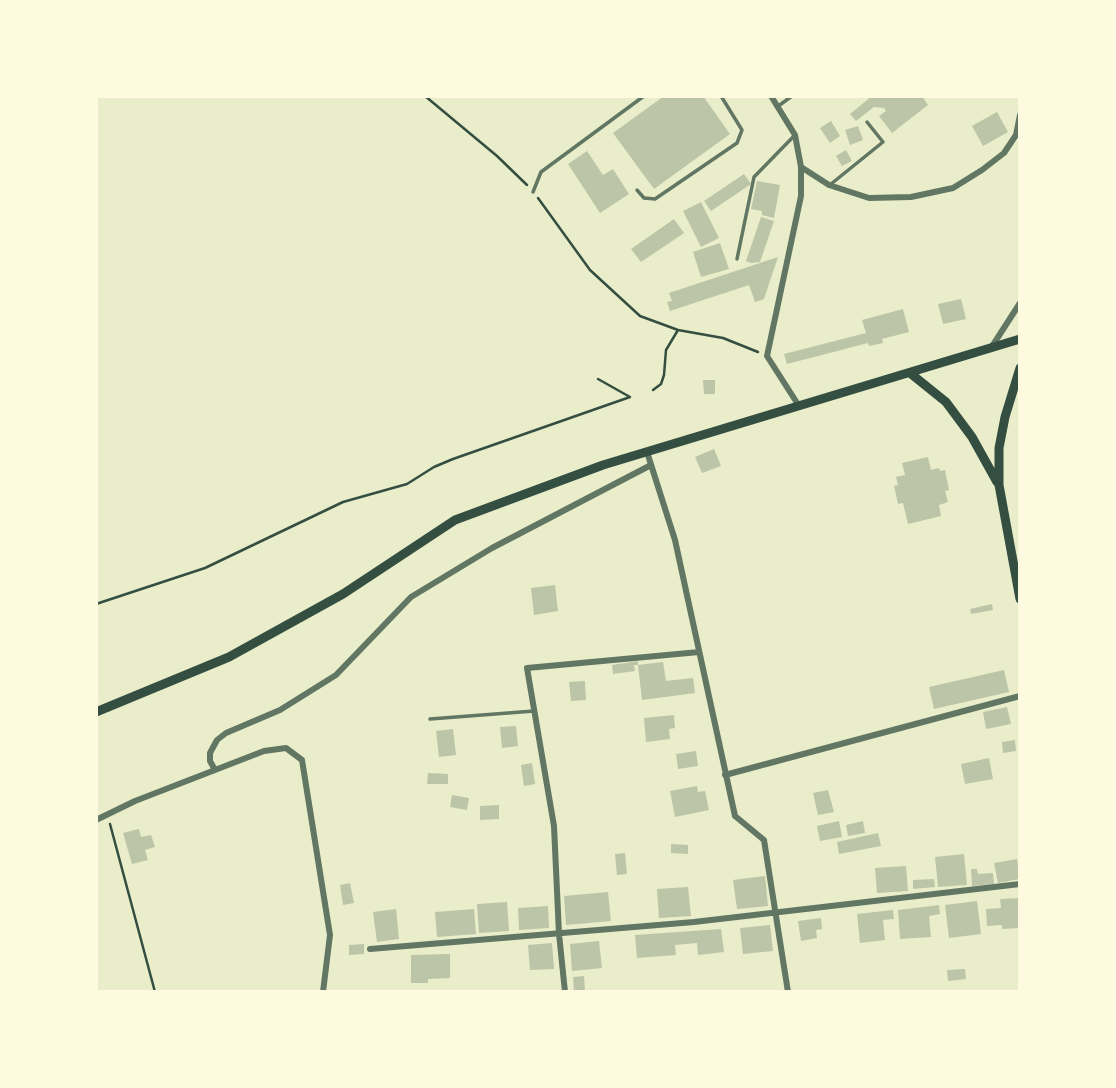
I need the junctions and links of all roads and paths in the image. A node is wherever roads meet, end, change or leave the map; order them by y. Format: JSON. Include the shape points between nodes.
{"nodes":[{"id":1,"x":425,"y":96,"type":"edge"},
{"id":2,"x":644,"y":96,"type":"edge"},
{"id":3,"x":721,"y":96,"type":"edge"},
{"id":4,"x":771,"y":96,"type":"edge"},
{"id":5,"x":792,"y":96,"type":"edge"},
{"id":6,"x":778,"y":107,"type":"junction"},
{"id":7,"x":1020,"y":115,"type":"edge"},
{"id":8,"x":867,"y":122,"type":"dead end"},
{"id":9,"x":795,"y":135,"type":"junction"},
{"id":10,"x":801,"y":167,"type":"junction"},
{"id":11,"x":829,"y":185,"type":"junction"},
{"id":12,"x":638,"y":190,"type":"dead end"},
{"id":13,"x":533,"y":192,"type":"junction"},
{"id":14,"x":737,"y":259,"type":"dead end"},
{"id":15,"x":1020,"y":303,"type":"edge"},
{"id":16,"x":678,"y":330,"type":"junction"},
{"id":17,"x":1020,"y":339,"type":"edge"},
{"id":18,"x":991,"y":348,"type":"junction"},
{"id":19,"x":768,"y":356,"type":"junction"},
{"id":20,"x":1020,"y":368,"type":"edge"},
{"id":21,"x":910,"y":373,"type":"junction"},
{"id":22,"x":598,"y":379,"type":"dead end"},
{"id":23,"x":653,"y":390,"type":"dead end"},
{"id":24,"x":799,"y":406,"type":"junction"},
{"id":25,"x":647,"y":452,"type":"junction"},
{"id":26,"x":651,"y":465,"type":"junction"},
{"id":27,"x":999,"y":485,"type":"junction"},
{"id":28,"x":1020,"y":599,"type":"edge"},
{"id":29,"x":96,"y":604,"type":"edge"},
{"id":30,"x":699,"y":652,"type":"junction"},
{"id":31,"x":1020,"y":696,"type":"edge"},
{"id":32,"x":534,"y":711,"type":"junction"},
{"id":33,"x":96,"y":712,"type":"edge"},
{"id":34,"x":430,"y":719,"type":"dead end"},
{"id":35,"x":215,"y":770,"type":"junction"},
{"id":36,"x":725,"y":775,"type":"junction"},
{"id":37,"x":107,"y":814,"type":"junction"},
{"id":38,"x":96,"y":820,"type":"edge"},
{"id":39,"x":1020,"y":884,"type":"edge"},
{"id":40,"x":776,"y":912,"type":"junction"},
{"id":41,"x":559,"y":934,"type":"junction"},
{"id":42,"x":370,"y":949,"type":"dead end"},
{"id":43,"x":155,"y":992,"type":"edge"},
{"id":44,"x":323,"y":992,"type":"edge"},
{"id":45,"x":565,"y":992,"type":"edge"},
{"id":46,"x":788,"y":992,"type":"edge"}],
"edges":[{"from":1,"to":13,"type":"path"},
{"from":2,"to":13,"type":"lane","via":[[541,172]]},
{"from":3,"to":12,"type":"lane","via":[[742,130],[737,143],[655,199],[644,198]]},
{"from":4,"to":6,"type":"street"},
{"from":5,"to":6,"type":"lane"},
{"from":6,"to":9,"type":"street"},
{"from":7,"to":11,"type":"street","via":[[1016,135],[1004,153],[953,188],[911,197],[869,198]]},
{"from":8,"to":11,"type":"lane","via":[[883,142]]},
{"from":9,"to":10,"type":"street"},
{"from":9,"to":14,"type":"lane","via":[[754,177]]},
{"from":10,"to":11,"type":"street"},
{"from":10,"to":19,"type":"street","via":[[802,196]]},
{"from":13,"to":16,"type":"path","via":[[590,270],[640,316]]},
{"from":15,"to":18,"type":"street"},
{"from":16,"to":19,"type":"path","via":[[723,338]]},
{"from":16,"to":23,"type":"path","via":[[666,350],[661,384]]},
{"from":17,"to":18,"type":"main road"},
{"from":18,"to":21,"type":"main road"},
{"from":19,"to":24,"type":"street"},
{"from":20,"to":27,"type":"main road","via":[[1001,438]]},
{"from":21,"to":24,"type":"main road"},
{"from":21,"to":27,"type":"main road","via":[[946,402]]},
{"from":22,"to":29,"type":"path","via":[[630,397],[453,459],[407,484],[343,502],[205,568]]},
{"from":24,"to":25,"type":"main road"},
{"from":25,"to":26,"type":"street"},
{"from":25,"to":33,"type":"main road","via":[[455,520],[342,594],[229,657]]},
{"from":26,"to":30,"type":"street","via":[[675,540]]},
{"from":26,"to":35,"type":"street","via":[[492,548],[411,597],[336,674],[280,710],[217,740],[210,753]]},
{"from":27,"to":28,"type":"main road"},
{"from":30,"to":32,"type":"street","via":[[527,668]]},
{"from":30,"to":36,"type":"street"},
{"from":31,"to":36,"type":"street"},
{"from":32,"to":34,"type":"lane"},
{"from":32,"to":41,"type":"street","via":[[554,826]]},
{"from":35,"to":37,"type":"street"},
{"from":35,"to":44,"type":"street","via":[[264,751],[286,748],[302,760],[330,935]]},
{"from":36,"to":40,"type":"street","via":[[735,816],[764,840]]},
{"from":37,"to":38,"type":"street"},
{"from":37,"to":43,"type":"path"},
{"from":39,"to":40,"type":"street"},
{"from":40,"to":41,"type":"street"},
{"from":40,"to":46,"type":"street"},
{"from":41,"to":42,"type":"street"},
{"from":41,"to":45,"type":"street"}]}
